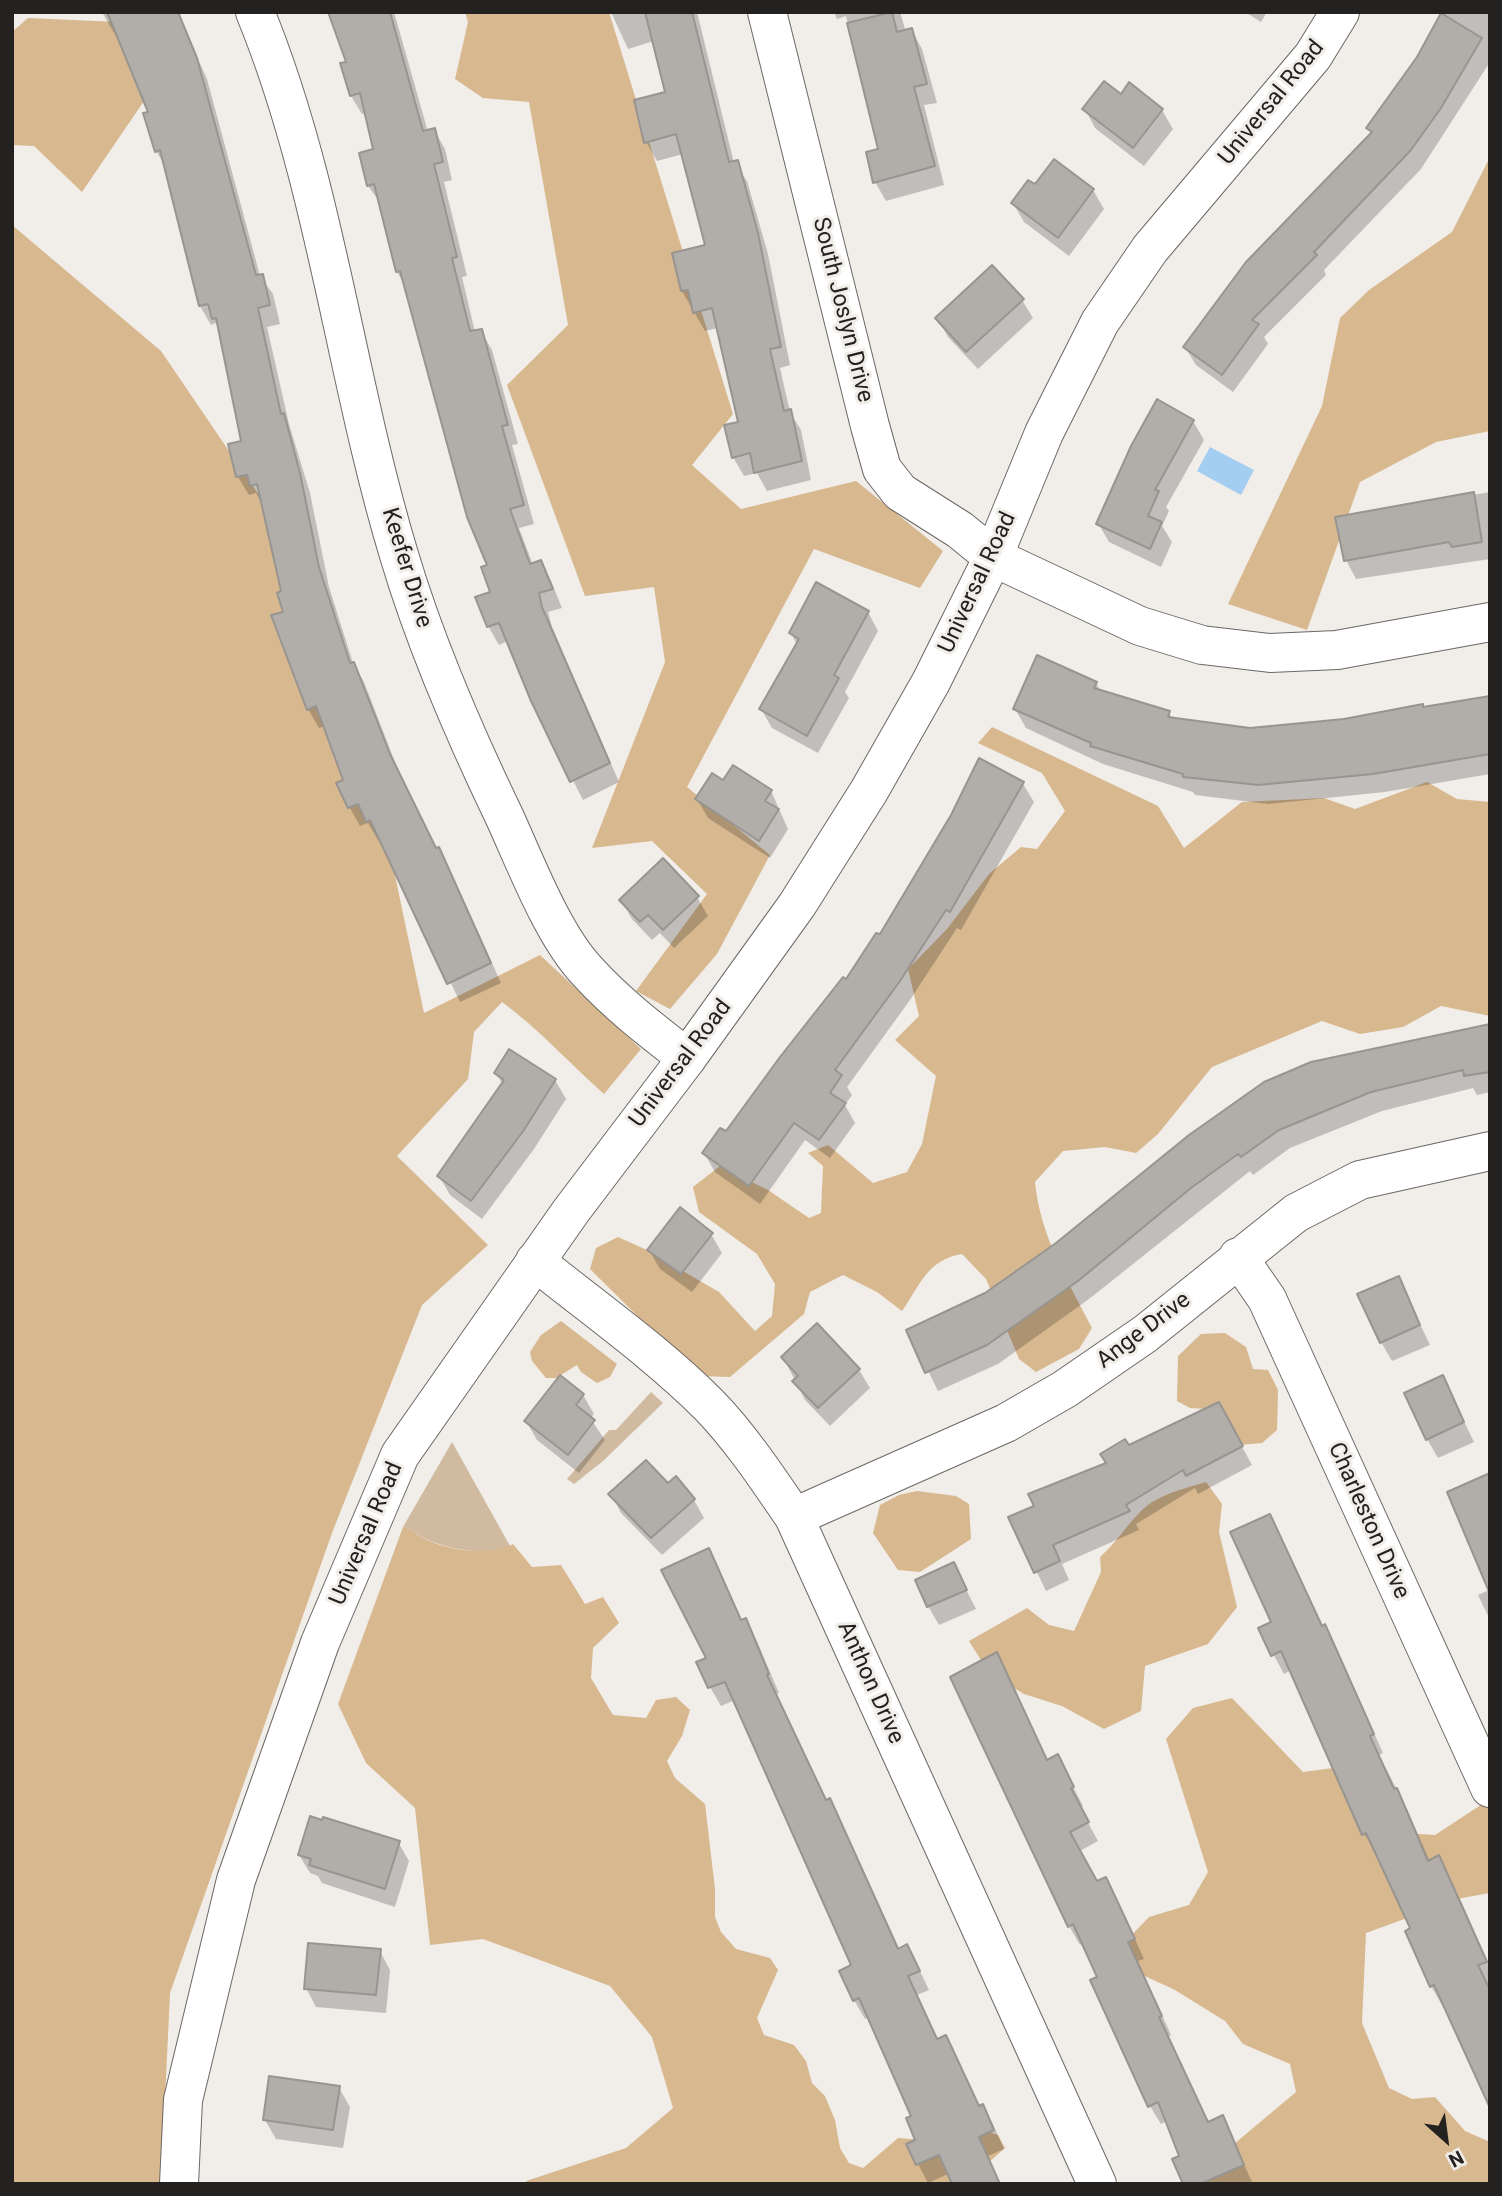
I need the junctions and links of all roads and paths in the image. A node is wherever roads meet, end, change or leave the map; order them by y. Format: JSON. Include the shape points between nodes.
{"nodes":[{"id":1,"x":255,"y":12,"type":"edge"},
{"id":2,"x":767,"y":12,"type":"edge"},
{"id":3,"x":1340,"y":12,"type":"edge"},
{"id":4,"x":993,"y":557,"type":"junction"},
{"id":5,"x":1490,"y":622,"type":"edge"},
{"id":6,"x":687,"y":1058,"type":"junction"},
{"id":7,"x":1490,"y":1151,"type":"edge"},
{"id":8,"x":1238,"y":1257,"type":"junction"},
{"id":9,"x":536,"y":1261,"type":"junction"},
{"id":10,"x":794,"y":1517,"type":"junction"},
{"id":11,"x":1490,"y":1788,"type":"edge"},
{"id":12,"x":178,"y":2184,"type":"edge"},
{"id":13,"x":1097,"y":2184,"type":"edge"}],
"edges":[{"from":1,"to":6,"type":"street","name":"Keefer Drive","via":[[303,164],[398,554],[443,681],[571,951],[627,1011]]},
{"from":2,"to":4,"type":"street","name":"South Joslyn Drive","via":[[883,469],[900,492]]},
{"from":3,"to":4,"type":"street","name":"Universal Road","via":[[1313,56],[1150,249],[1100,323],[1044,433]]},
{"from":4,"to":5,"type":"street","name":"South Joslyn Drive","via":[[1140,626],[1213,646],[1270,653],[1337,650]]},
{"from":4,"to":6,"type":"street","name":"Universal Road","via":[[931,682],[869,790],[797,905]]},
{"from":6,"to":9,"type":"street","name":"Universal Road"},
{"from":7,"to":8,"type":"street","name":"Ange Drive","via":[[1360,1180],[1296,1213]]},
{"from":8,"to":10,"type":"street","name":"Ange Drive","via":[[1145,1334],[1065,1389],[1006,1423]]},
{"from":8,"to":11,"type":"street","name":"Charleston Drive","via":[[1267,1299]]},
{"from":9,"to":10,"type":"street","name":"Anthon Drive","via":[[707,1404]]},
{"from":9,"to":12,"type":"street","name":"Universal Road","via":[[400,1455],[320,1643],[236,1880],[183,2100]]},
{"from":10,"to":13,"type":"street","name":"Anthon Drive"}]}
